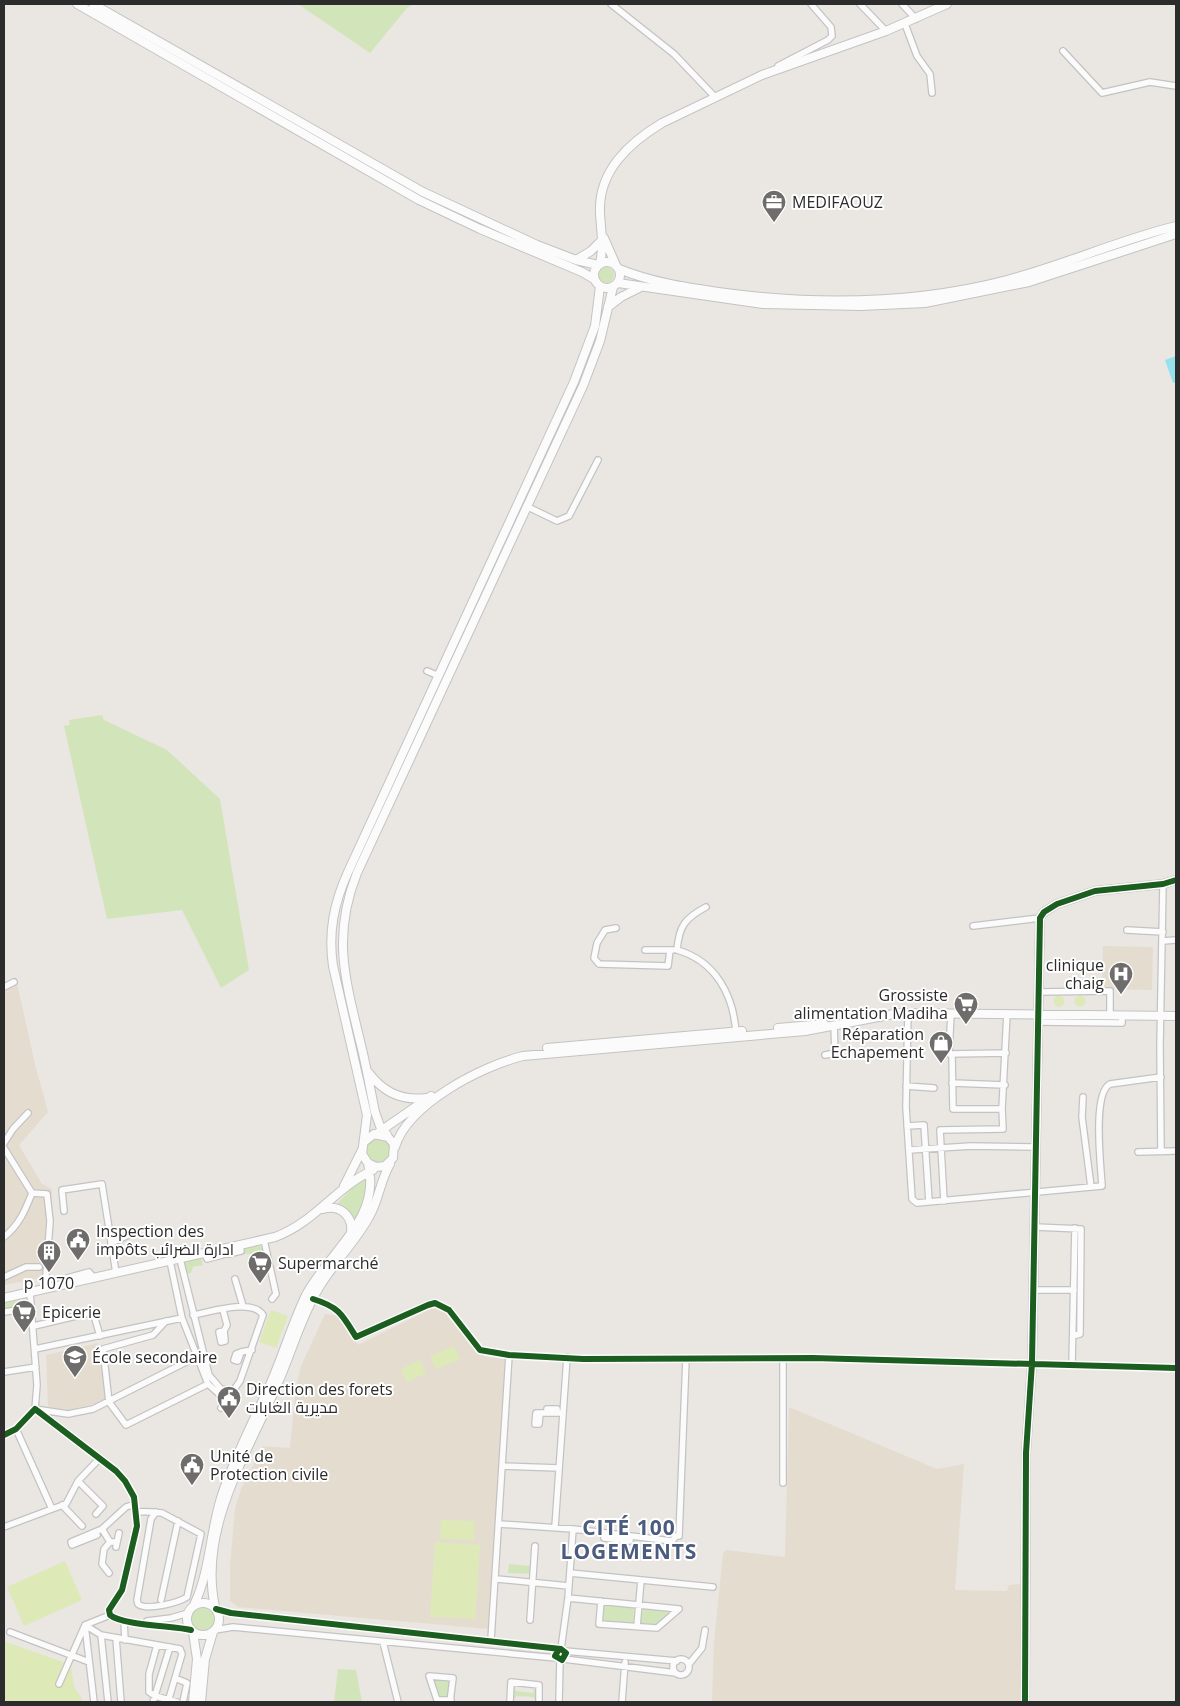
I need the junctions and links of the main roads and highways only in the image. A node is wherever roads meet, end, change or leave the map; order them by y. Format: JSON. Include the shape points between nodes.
{"nodes":[{"id":1,"x":77,"y":4,"type":"edge"},
{"id":2,"x":93,"y":4,"type":"edge"},
{"id":3,"x":946,"y":4,"type":"edge"},
{"id":4,"x":1176,"y":226,"type":"edge"},
{"id":5,"x":1176,"y":234,"type":"edge"},
{"id":6,"x":603,"y":236,"type":"junction"},
{"id":7,"x":576,"y":260,"type":"junction"},
{"id":8,"x":599,"y":264,"type":"junction"},
{"id":9,"x":617,"y":266,"type":"junction"},
{"id":10,"x":594,"y":279,"type":"junction"},
{"id":11,"x":615,"y":285,"type":"junction"},
{"id":12,"x":600,"y":286,"type":"junction"},
{"id":13,"x":643,"y":287,"type":"junction"},
{"id":14,"x":608,"y":307,"type":"junction"},
{"id":15,"x":1176,"y":880,"type":"edge"},
{"id":16,"x":1176,"y":1016,"type":"edge"},
{"id":17,"x":1038,"y":1018,"type":"junction"},
{"id":18,"x":736,"y":1034,"type":"junction"},
{"id":19,"x":367,"y":1070,"type":"junction"},
{"id":20,"x":430,"y":1097,"type":"junction"},
{"id":21,"x":386,"y":1134,"type":"junction"},
{"id":22,"x":363,"y":1146,"type":"junction"},
{"id":23,"x":395,"y":1147,"type":"junction"},
{"id":24,"x":391,"y":1161,"type":"junction"},
{"id":25,"x":368,"y":1163,"type":"junction"},
{"id":26,"x":381,"y":1167,"type":"junction"},
{"id":27,"x":370,"y":1172,"type":"junction"},
{"id":28,"x":342,"y":1190,"type":"junction"},
{"id":29,"x":321,"y":1210,"type":"junction"},
{"id":30,"x":351,"y":1232,"type":"junction"},
{"id":31,"x":4,"y":1298,"type":"edge"},
{"id":32,"x":194,"y":1605,"type":"junction"},
{"id":33,"x":216,"y":1608,"type":"junction"},
{"id":34,"x":192,"y":1631,"type":"junction"},
{"id":35,"x":214,"y":1631,"type":"junction"},
{"id":36,"x":193,"y":1702,"type":"edge"},
{"id":37,"x":201,"y":1702,"type":"edge"},
{"id":38,"x":1025,"y":1702,"type":"edge"}],
"edges":[{"from":1,"to":10,"type":"main road","via":[[419,200]]},
{"from":2,"to":7,"type":"main road","via":[[423,192],[482,221]]},
{"from":3,"to":6,"type":"main road","via":[[905,24],[762,75],[662,123],[632,143],[610,171],[602,193]]},
{"from":4,"to":9,"type":"main road","via":[[1007,280],[904,297],[839,300],[762,298],[660,282]]},
{"from":5,"to":13,"type":"main road","via":[[1022,284],[925,303],[861,306],[763,304]]},
{"from":6,"to":7,"type":"main road","via":[[591,251]]},
{"from":6,"to":8,"type":"main road"},
{"from":6,"to":9,"type":"main road"},
{"from":7,"to":8,"type":"main road"},
{"from":8,"to":9,"type":"main road","via":[[607,261]]},
{"from":8,"to":10,"type":"main road","via":[[594,271]]},
{"from":9,"to":11,"type":"main road","via":[[621,276]]},
{"from":10,"to":12,"type":"main road"},
{"from":11,"to":12,"type":"main road"},
{"from":11,"to":13,"type":"main road"},
{"from":11,"to":14,"type":"main road"},
{"from":12,"to":22,"type":"main road","via":[[595,326],[574,382],[348,872],[332,917],[333,966],[367,1115]]},
{"from":13,"to":14,"type":"main road"},
{"from":14,"to":19,"type":"main road","via":[[586,378],[350,891],[344,915],[342,956]]},
{"from":15,"to":17,"type":"main road","via":[[1095,891],[1044,912],[1040,918]]},
{"from":16,"to":17,"type":"main road"},
{"from":17,"to":18,"type":"main road","via":[[1007,1013],[908,1012],[805,1031]]},
{"from":17,"to":38,"type":"main road","via":[[1032,1363],[1026,1454]]},
{"from":18,"to":20,"type":"main road","via":[[521,1051],[473,1070]]},
{"from":18,"to":23,"type":"main road","via":[[532,1055],[503,1062],[466,1080],[426,1106],[408,1121]]},
{"from":19,"to":20,"type":"main road","via":[[394,1095]]},
{"from":19,"to":21,"type":"main road","via":[[375,1112]]},
{"from":20,"to":21,"type":"main road"},
{"from":21,"to":22,"type":"main road","via":[[374,1134]]},
{"from":21,"to":23,"type":"main road"},
{"from":22,"to":25,"type":"main road"},
{"from":22,"to":28,"type":"main road"},
{"from":23,"to":24,"type":"main road"},
{"from":24,"to":26,"type":"main road"},
{"from":24,"to":33,"type":"main road","via":[[370,1216],[313,1299],[226,1500],[212,1571]]},
{"from":25,"to":26,"type":"main road"},
{"from":25,"to":27,"type":"main road"},
{"from":26,"to":27,"type":"main road"},
{"from":27,"to":28,"type":"main road"},
{"from":27,"to":30,"type":"main road","via":[[368,1203]]},
{"from":28,"to":29,"type":"main road"},
{"from":29,"to":30,"type":"main road","via":[[331,1207],[346,1213],[351,1222]]},
{"from":29,"to":31,"type":"main road","via":[[292,1230],[264,1240]]},
{"from":30,"to":32,"type":"main road","via":[[320,1271],[306,1295],[236,1460],[216,1514],[203,1581]]},
{"from":32,"to":33,"type":"main road","via":[[207,1603]]},
{"from":32,"to":34,"type":"main road","via":[[188,1613],[187,1622]]},
{"from":33,"to":35,"type":"main road","via":[[220,1620]]},
{"from":34,"to":35,"type":"main road","via":[[201,1635]]},
{"from":34,"to":36,"type":"main road","via":[[197,1659]]},
{"from":35,"to":37,"type":"main road","via":[[205,1659]]}]}
